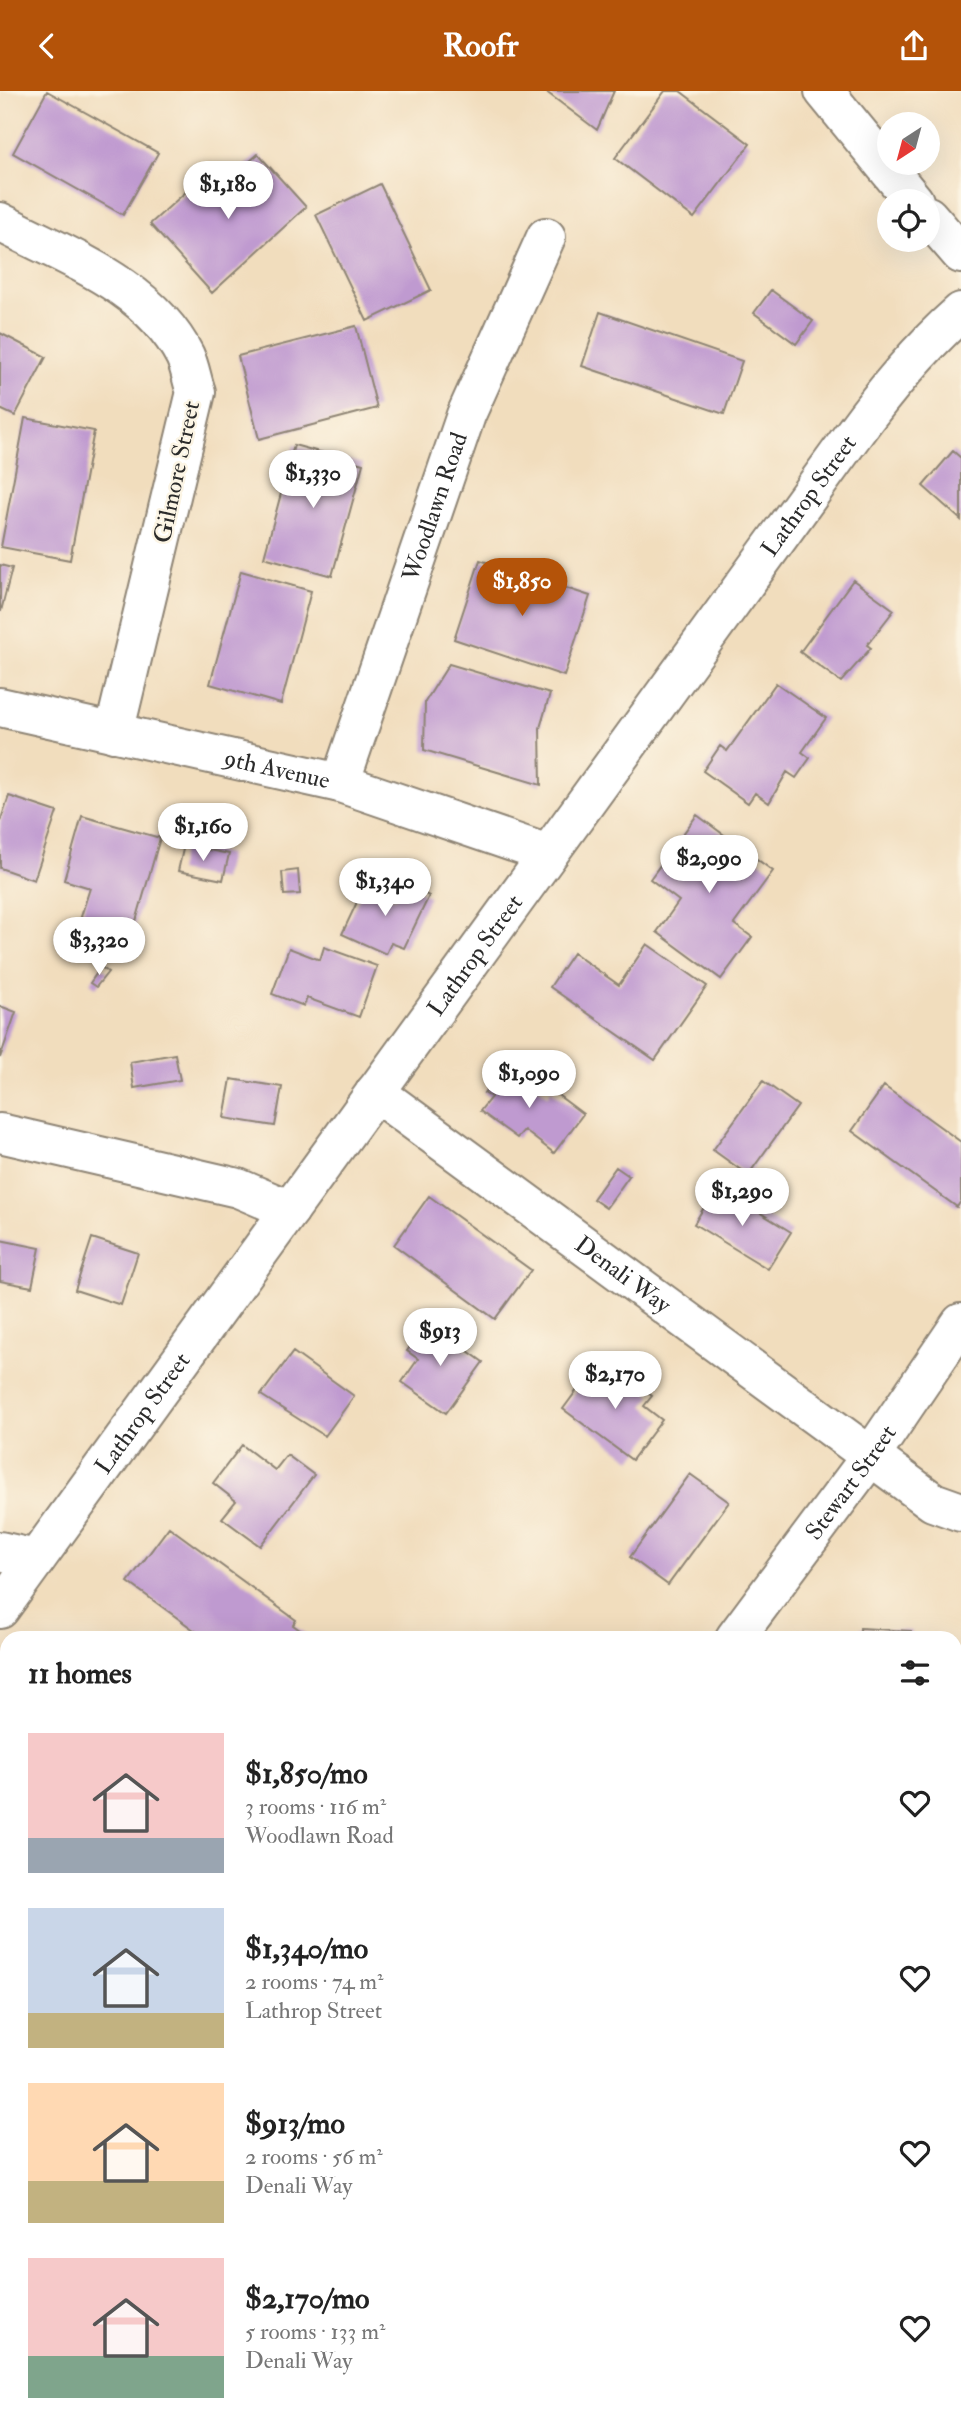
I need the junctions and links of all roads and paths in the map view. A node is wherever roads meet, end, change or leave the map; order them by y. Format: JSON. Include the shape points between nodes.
{"nodes":[{"id":1,"x":824,"y":91,"type":"edge"},
{"id":2,"x":904,"y":189,"type":"edge"},
{"id":3,"x":0,"y":222,"type":"edge"},
{"id":4,"x":940,"y":230,"type":"edge"},
{"id":5,"x":546,"y":237,"type":"dead end"},
{"id":6,"x":961,"y":254,"type":"edge"},
{"id":7,"x":961,"y":312,"type":"edge"},
{"id":8,"x":0,"y":707,"type":"edge"},
{"id":9,"x":114,"y":733,"type":"junction"},
{"id":10,"x":340,"y":783,"type":"junction"},
{"id":11,"x":548,"y":854,"type":"junction"},
{"id":12,"x":375,"y":1092,"type":"junction"},
{"id":13,"x":0,"y":1133,"type":"edge"},
{"id":14,"x":290,"y":1210,"type":"junction"},
{"id":15,"x":961,"y":1323,"type":"edge"},
{"id":16,"x":870,"y":1457,"type":"junction"},
{"id":17,"x":961,"y":1512,"type":"edge"},
{"id":18,"x":18,"y":1555,"type":"edge"},
{"id":19,"x":0,"y":1609,"type":"edge"},
{"id":20,"x":740,"y":1631,"type":"edge"}],
"edges":[{"from":1,"to":2,"type":"street"},
{"from":3,"to":9,"type":"street","name":"Gilmore Street","via":[[109,279],[148,306],[186,357],[196,392]]},
{"from":4,"to":6,"type":"street"},
{"from":5,"to":10,"type":"street","name":"Woodlawn Road","via":[[466,415]]},
{"from":7,"to":11,"type":"street","name":"Lathrop Street","via":[[892,382]]},
{"from":8,"to":9,"type":"street","name":"9th Avenue"},
{"from":9,"to":10,"type":"street","name":"9th Avenue"},
{"from":10,"to":11,"type":"street","name":"9th Avenue"},
{"from":11,"to":12,"type":"street","name":"Lathrop Street"},
{"from":12,"to":14,"type":"street","name":"Lathrop Street"},
{"from":12,"to":16,"type":"street","name":"Denali Way"},
{"from":13,"to":14,"type":"street","via":[[238,1188]]},
{"from":14,"to":18,"type":"street","name":"Lathrop Street"},
{"from":15,"to":16,"type":"street","name":"Stewart Street"},
{"from":16,"to":17,"type":"street","name":"Denali Way","via":[[933,1503]]},
{"from":16,"to":20,"type":"street","name":"Stewart Street"},
{"from":18,"to":19,"type":"street","name":"Lathrop Street"}]}
